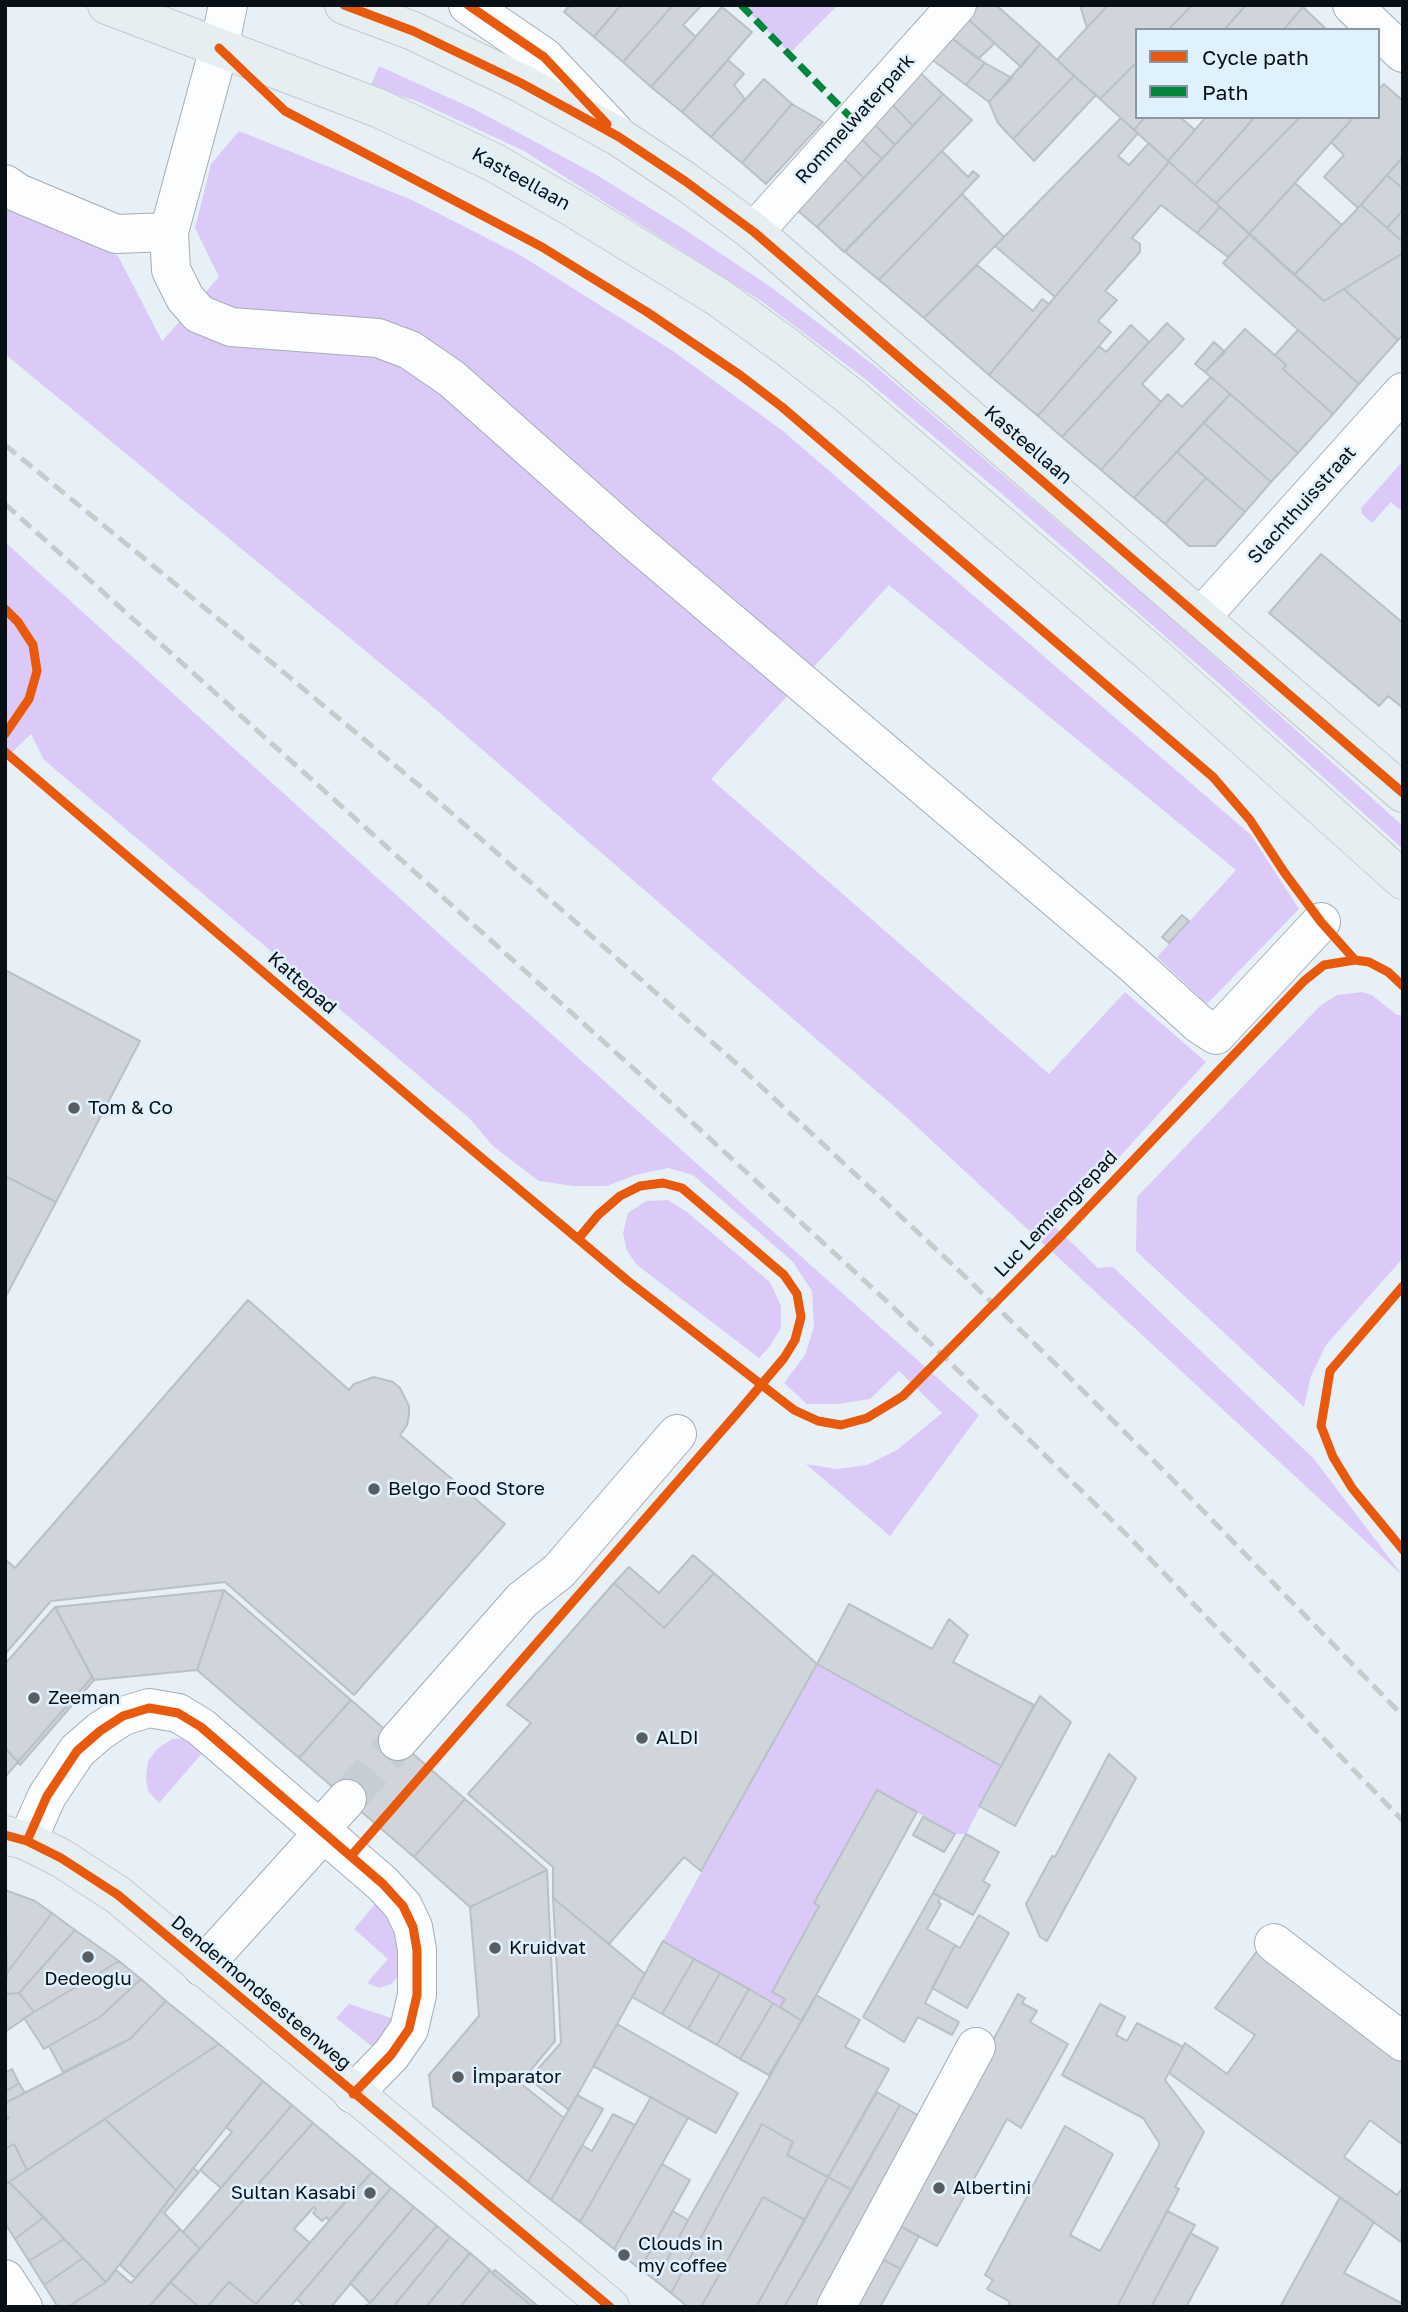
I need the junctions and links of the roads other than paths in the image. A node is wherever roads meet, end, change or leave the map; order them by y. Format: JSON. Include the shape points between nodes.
{"nodes":[{"id":1,"x":107,"y":5,"type":"edge"},
{"id":2,"x":229,"y":5,"type":"edge"},
{"id":3,"x":344,"y":5,"type":"edge"},
{"id":4,"x":468,"y":5,"type":"edge"},
{"id":5,"x":957,"y":5,"type":"edge"},
{"id":6,"x":1352,"y":5,"type":"edge"},
{"id":7,"x":1376,"y":28,"type":"edge"},
{"id":8,"x":1380,"y":32,"type":"edge"},
{"id":9,"x":219,"y":48,"type":"junction"},
{"id":10,"x":1403,"y":53,"type":"edge"},
{"id":11,"x":619,"y":137,"type":"junction"},
{"id":12,"x":5,"y":184,"type":"edge"},
{"id":13,"x":169,"y":232,"type":"junction"},
{"id":14,"x":754,"y":232,"type":"junction"},
{"id":15,"x":1403,"y":392,"type":"edge"},
{"id":16,"x":1201,"y":617,"type":"junction"},
{"id":17,"x":1403,"y":793,"type":"edge"},
{"id":18,"x":1403,"y":880,"type":"edge"},
{"id":19,"x":1321,"y":922,"type":"dead end"},
{"id":20,"x":677,"y":1434,"type":"dead end"},
{"id":21,"x":397,"y":1741,"type":"tunnel mouth"},
{"id":22,"x":346,"y":1799,"type":"tunnel mouth"},
{"id":23,"x":320,"y":1829,"type":"junction"},
{"id":24,"x":16,"y":1838,"type":"edge"},
{"id":25,"x":1274,"y":1943,"type":"dead end"},
{"id":26,"x":202,"y":1967,"type":"junction"},
{"id":27,"x":1403,"y":2042,"type":"edge"},
{"id":28,"x":976,"y":2047,"type":"dead end"},
{"id":29,"x":353,"y":2094,"type":"junction"},
{"id":30,"x":5,"y":2279,"type":"edge"},
{"id":31,"x":23,"y":2307,"type":"edge"},
{"id":32,"x":610,"y":2307,"type":"edge"},
{"id":33,"x":836,"y":2307,"type":"edge"}],
"edges":[{"from":1,"to":9,"type":"main road","name":"Kasteellaan"},
{"from":2,"to":9,"type":"street"},
{"from":3,"to":11,"type":"main road","name":"Kasteellaan","via":[[521,83]]},
{"from":4,"to":11,"type":"street","name":"Kasteellaan","via":[[544,57]]},
{"from":5,"to":14,"type":"street","name":"Rommelwaterpark"},
{"from":6,"to":7,"type":"street"},
{"from":8,"to":10,"type":"street"},
{"from":9,"to":13,"type":"street"},
{"from":9,"to":18,"type":"main road","name":"Kasteellaan","via":[[378,108],[493,162],[728,304],[862,406],[1156,658]]},
{"from":11,"to":14,"type":"main road","name":"Kasteellaan"},
{"from":12,"to":13,"type":"street","via":[[116,234]]},
{"from":13,"to":19,"type":"street","via":[[171,270],[199,314],[231,327],[379,338],[410,350],[452,379],[629,536],[1216,1035]]},
{"from":14,"to":16,"type":"main road","name":"Kasteellaan"},
{"from":15,"to":16,"type":"street","name":"Slachthuisstraat"},
{"from":16,"to":17,"type":"main road","name":"Kasteellaan"},
{"from":20,"to":21,"type":"street","via":[[559,1571],[522,1600]]},
{"from":22,"to":23,"type":"street"},
{"from":23,"to":24,"type":"street","via":[[201,1727],[178,1713],[149,1708],[123,1716],[77,1751]]},
{"from":23,"to":26,"type":"street","via":[[316,1842]]},
{"from":23,"to":29,"type":"street","via":[[403,1906],[417,1950],[417,1996],[410,2029]]},
{"from":24,"to":26,"type":"main road","name":"Dendermondsesteenweg","via":[[61,1858],[118,1895]]},
{"from":25,"to":27,"type":"street"},
{"from":26,"to":29,"type":"main road","name":"Dendermondsesteenweg"},
{"from":28,"to":33,"type":"street"},
{"from":29,"to":32,"type":"main road","name":"Dendermondsesteenweg"},
{"from":30,"to":31,"type":"street"}]}
